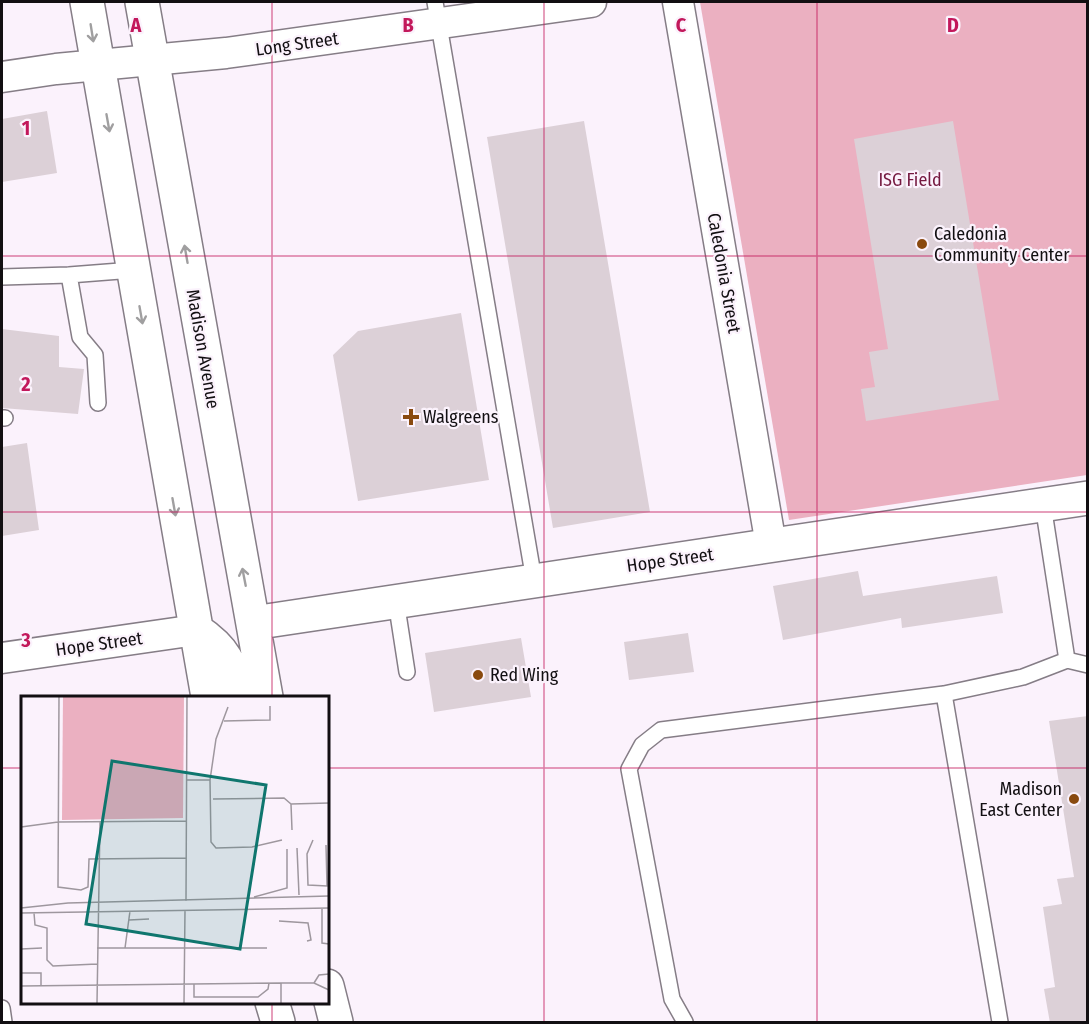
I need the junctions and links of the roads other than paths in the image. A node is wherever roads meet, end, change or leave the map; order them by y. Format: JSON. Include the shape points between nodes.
{"nodes":[{"id":1,"x":87,"y":2,"type":"edge"},
{"id":2,"x":142,"y":2,"type":"edge"},
{"id":3,"x":591,"y":2,"type":"edge"},
{"id":4,"x":678,"y":2,"type":"edge"},
{"id":5,"x":437,"y":12,"type":"edge"},
{"id":6,"x":152,"y":60,"type":"junction"},
{"id":7,"x":98,"y":65,"type":"junction"},
{"id":8,"x":2,"y":77,"type":"edge"},
{"id":9,"x":133,"y":270,"type":"junction"},
{"id":10,"x":69,"y":275,"type":"junction"},
{"id":11,"x":2,"y":277,"type":"edge"},
{"id":12,"x":99,"y":403,"type":"dead end"},
{"id":13,"x":1088,"y":498,"type":"edge"},
{"id":14,"x":1042,"y":505,"type":"junction"},
{"id":15,"x":771,"y":545,"type":"junction"},
{"id":16,"x":534,"y":580,"type":"junction"},
{"id":17,"x":396,"y":601,"type":"junction"},
{"id":18,"x":253,"y":623,"type":"junction"},
{"id":19,"x":196,"y":630,"type":"junction"},
{"id":20,"x":2,"y":658,"type":"edge"},
{"id":21,"x":1067,"y":660,"type":"junction"},
{"id":22,"x":1088,"y":665,"type":"edge"},
{"id":23,"x":407,"y":672,"type":"dead end"},
{"id":24,"x":944,"y":693,"type":"junction"},
{"id":25,"x":208,"y":696,"type":"edge"},
{"id":26,"x":238,"y":696,"type":"edge"},
{"id":27,"x":266,"y":696,"type":"edge"},
{"id":28,"x":328,"y":990,"type":"edge"},
{"id":29,"x":262,"y":1003,"type":"edge"},
{"id":30,"x":272,"y":1003,"type":"edge"},
{"id":31,"x":2,"y":1008,"type":"edge"},
{"id":32,"x":4,"y":1023,"type":"edge"},
{"id":33,"x":266,"y":1023,"type":"edge"},
{"id":34,"x":278,"y":1023,"type":"edge"},
{"id":35,"x":336,"y":1023,"type":"edge"},
{"id":36,"x":685,"y":1023,"type":"edge"},
{"id":37,"x":1000,"y":1023,"type":"edge"}],
"edges":[{"from":1,"to":7,"type":"main road","one_way":true},
{"from":2,"to":6,"type":"main road","name":"Madison Avenue"},
{"from":3,"to":5,"type":"street","name":"Long Street"},
{"from":4,"to":15,"type":"street","name":"Caledonia Street"},
{"from":5,"to":6,"type":"street","name":"Long Street","via":[[322,41]]},
{"from":5,"to":16,"type":"lane"},
{"from":6,"to":7,"type":"street","name":"Long Street"},
{"from":18,"to":6,"type":"main road","name":"Madison Avenue","one_way":true},
{"from":7,"to":8,"type":"street","name":"Long Street"},
{"from":7,"to":9,"type":"main road","one_way":true},
{"from":9,"to":10,"type":"lane"},
{"from":9,"to":19,"type":"main road","one_way":true},
{"from":10,"to":11,"type":"lane"},
{"from":10,"to":12,"type":"lane","via":[[80,337],[95,355]]},
{"from":13,"to":14,"type":"main road","name":"Hope Street"},
{"from":14,"to":15,"type":"main road","name":"Hope Street"},
{"from":14,"to":21,"type":"lane"},
{"from":15,"to":16,"type":"main road","name":"Hope Street"},
{"from":16,"to":17,"type":"main road","name":"Hope Street"},
{"from":17,"to":18,"type":"main road","name":"Hope Street"},
{"from":17,"to":23,"type":"lane"},
{"from":18,"to":27,"type":"main road","name":"Madison Avenue"},
{"from":19,"to":20,"type":"street","name":"Hope Street"},
{"from":19,"to":25,"type":"main road"},
{"from":19,"to":26,"type":"main road","via":[[213,641],[225,656]]},
{"from":21,"to":22,"type":"lane"},
{"from":21,"to":24,"type":"lane","via":[[1023,677]]},
{"from":24,"to":36,"type":"lane","via":[[661,730],[642,745],[629,769],[672,999]]},
{"from":24,"to":37,"type":"lane"},
{"from":28,"to":35,"type":"main road"},
{"from":29,"to":33,"type":"main road"},
{"from":30,"to":34,"type":"main road"},
{"from":31,"to":32,"type":"lane"}]}
